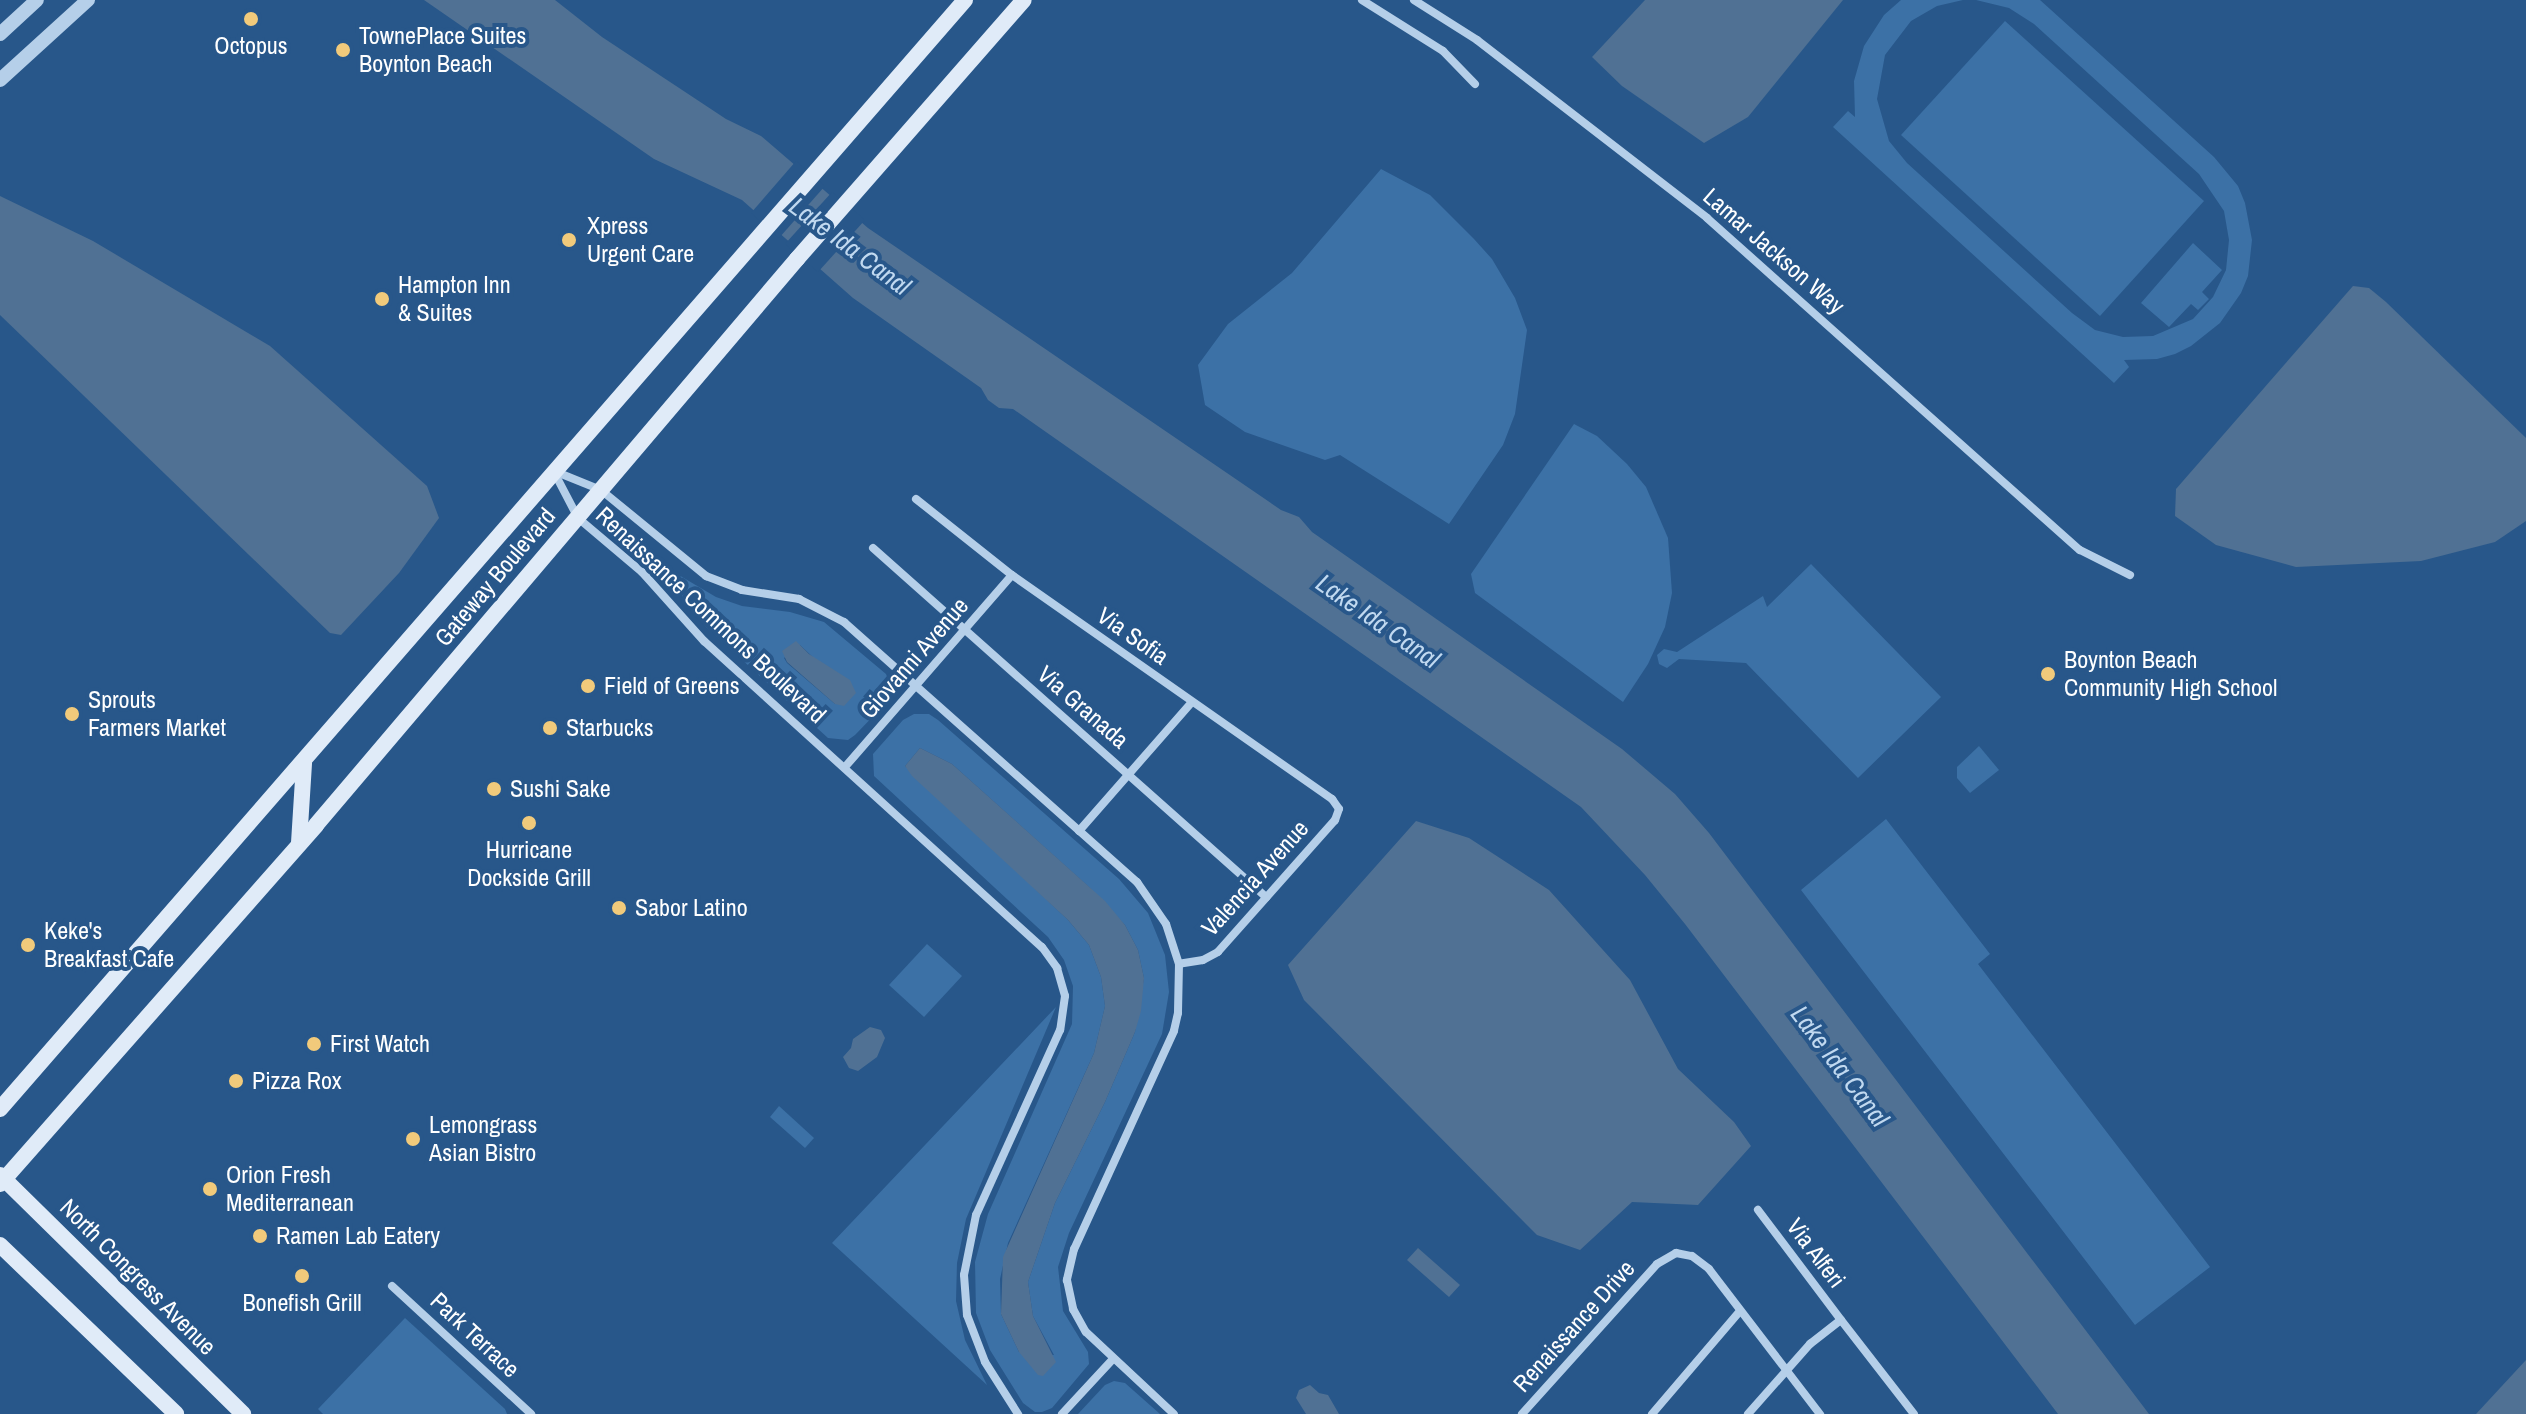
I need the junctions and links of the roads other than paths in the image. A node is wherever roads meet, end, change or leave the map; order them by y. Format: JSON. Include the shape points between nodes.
{"nodes":[{"id":1,"x":37,"y":0,"type":"edge"},
{"id":2,"x":88,"y":0,"type":"edge"},
{"id":3,"x":965,"y":0,"type":"edge"},
{"id":4,"x":1024,"y":0,"type":"edge"},
{"id":5,"x":1362,"y":0,"type":"edge"},
{"id":6,"x":1414,"y":0,"type":"edge"},
{"id":7,"x":0,"y":34,"type":"edge"},
{"id":8,"x":0,"y":80,"type":"edge"},
{"id":9,"x":1475,"y":84,"type":"dead end"},
{"id":10,"x":554,"y":471,"type":"junction"},
{"id":11,"x":601,"y":490,"type":"junction"},
{"id":12,"x":916,"y":499,"type":"dead end"},
{"id":13,"x":578,"y":518,"type":"junction"},
{"id":14,"x":873,"y":548,"type":"dead end"},
{"id":15,"x":1012,"y":575,"type":"junction"},
{"id":16,"x":2130,"y":575,"type":"dead end"},
{"id":17,"x":965,"y":630,"type":"junction"},
{"id":18,"x":917,"y":687,"type":"junction"},
{"id":19,"x":1192,"y":702,"type":"junction"},
{"id":20,"x":304,"y":763,"type":"junction"},
{"id":21,"x":845,"y":767,"type":"junction"},
{"id":22,"x":1128,"y":775,"type":"junction"},
{"id":23,"x":1332,"y":799,"type":"joint"},
{"id":24,"x":1079,"y":831,"type":"junction"},
{"id":25,"x":299,"y":843,"type":"junction"},
{"id":26,"x":1266,"y":897,"type":"junction"},
{"id":27,"x":1179,"y":964,"type":"junction"},
{"id":28,"x":0,"y":1109,"type":"edge"},
{"id":29,"x":1,"y":1179,"type":"edge"},
{"id":30,"x":1758,"y":1210,"type":"dead end"},
{"id":31,"x":0,"y":1245,"type":"edge"},
{"id":32,"x":392,"y":1286,"type":"dead end"},
{"id":33,"x":1739,"y":1312,"type":"junction"},
{"id":34,"x":1841,"y":1320,"type":"junction"},
{"id":35,"x":1113,"y":1359,"type":"junction"},
{"id":36,"x":1786,"y":1371,"type":"junction"},
{"id":37,"x":176,"y":1414,"type":"edge"},
{"id":38,"x":243,"y":1414,"type":"edge"},
{"id":39,"x":531,"y":1414,"type":"edge"},
{"id":40,"x":1018,"y":1414,"type":"edge"},
{"id":41,"x":1062,"y":1414,"type":"edge"},
{"id":42,"x":1174,"y":1414,"type":"edge"},
{"id":43,"x":1522,"y":1414,"type":"edge"},
{"id":44,"x":1652,"y":1414,"type":"edge"},
{"id":45,"x":1748,"y":1414,"type":"edge"},
{"id":46,"x":1820,"y":1414,"type":"edge"},
{"id":47,"x":1914,"y":1414,"type":"edge"}],
"edges":[{"from":1,"to":7,"type":"street"},
{"from":2,"to":8,"type":"street"},
{"from":3,"to":10,"type":"main road","name":"Gateway Boulevard"},
{"from":4,"to":11,"type":"main road","name":"Gateway Boulevard"},
{"from":5,"to":9,"type":"street","via":[[1443,51]]},
{"from":6,"to":16,"type":"street","name":"Lamar Jackson Way","via":[[1477,40],[1707,218],[2088,557]]},
{"from":10,"to":11,"type":"street","name":"Renaissance Commons Boulevard"},
{"from":10,"to":13,"type":"street","name":"Renaissance Commons Boulevard"},
{"from":10,"to":20,"type":"main road","name":"Gateway Boulevard"},
{"from":11,"to":13,"type":"main road","name":"Gateway Boulevard"},
{"from":11,"to":18,"type":"street","name":"Renaissance Commons Boulevard","via":[[706,576],[820,608],[844,622]]},
{"from":12,"to":15,"type":"street","name":"Via Sofia"},
{"from":13,"to":21,"type":"street","name":"Renaissance Commons Boulevard","via":[[642,572],[704,641]]},
{"from":13,"to":25,"type":"main road","name":"Gateway Boulevard"},
{"from":14,"to":17,"type":"street","name":"Via Granada"},
{"from":15,"to":17,"type":"street","name":"Giovanni Avenue"},
{"from":15,"to":19,"type":"street","name":"Via Sofia"},
{"from":17,"to":18,"type":"street","name":"Giovanni Avenue"},
{"from":17,"to":22,"type":"street","name":"Via Granada"},
{"from":18,"to":21,"type":"street","name":"Giovanni Avenue"},
{"from":18,"to":24,"type":"street","name":"Renaissance Commons Boulevard"},
{"from":19,"to":22,"type":"street"},
{"from":19,"to":23,"type":"street","name":"Via Sofia"},
{"from":20,"to":25,"type":"main road"},
{"from":20,"to":28,"type":"main road","name":"Gateway Boulevard"},
{"from":21,"to":40,"type":"street","name":"Renaissance Commons Boulevard","via":[[1042,947],[1062,983],[1065,1012],[1060,1030],[976,1215],[964,1275],[967,1315],[985,1362]]},
{"from":22,"to":24,"type":"street"},
{"from":22,"to":26,"type":"street","name":"Via Granada"},
{"from":23,"to":26,"type":"street","name":"Valencia Avenue","via":[[1339,809],[1335,820]]},
{"from":24,"to":27,"type":"street","name":"Renaissance Commons Boulevard","via":[[1137,882],[1166,924]]},
{"from":25,"to":29,"type":"main road","name":"Gateway Boulevard"},
{"from":26,"to":27,"type":"street","name":"Valencia Avenue","via":[[1218,952]]},
{"from":27,"to":35,"type":"street","name":"Renaissance Commons Boulevard","via":[[1178,1013],[1169,1047],[1069,1264],[1073,1309],[1086,1332]]},
{"from":29,"to":38,"type":"main road","name":"North Congress Avenue"},
{"from":30,"to":34,"type":"street","name":"Via Alferi"},
{"from":31,"to":37,"type":"main road"},
{"from":32,"to":39,"type":"street","name":"Park Terrace"},
{"from":33,"to":36,"type":"street"},
{"from":33,"to":43,"type":"street","name":"Renaissance Drive","via":[[1709,1269],[1692,1256],[1676,1253],[1657,1264]]},
{"from":33,"to":44,"type":"street"},
{"from":34,"to":36,"type":"street","name":"Via Alferi"},
{"from":34,"to":47,"type":"street","name":"Via Alferi"},
{"from":35,"to":41,"type":"street"},
{"from":35,"to":42,"type":"street","name":"Renaissance Commons Boulevard"},
{"from":36,"to":45,"type":"street","name":"Via Alferi"},
{"from":36,"to":46,"type":"street"}]}
